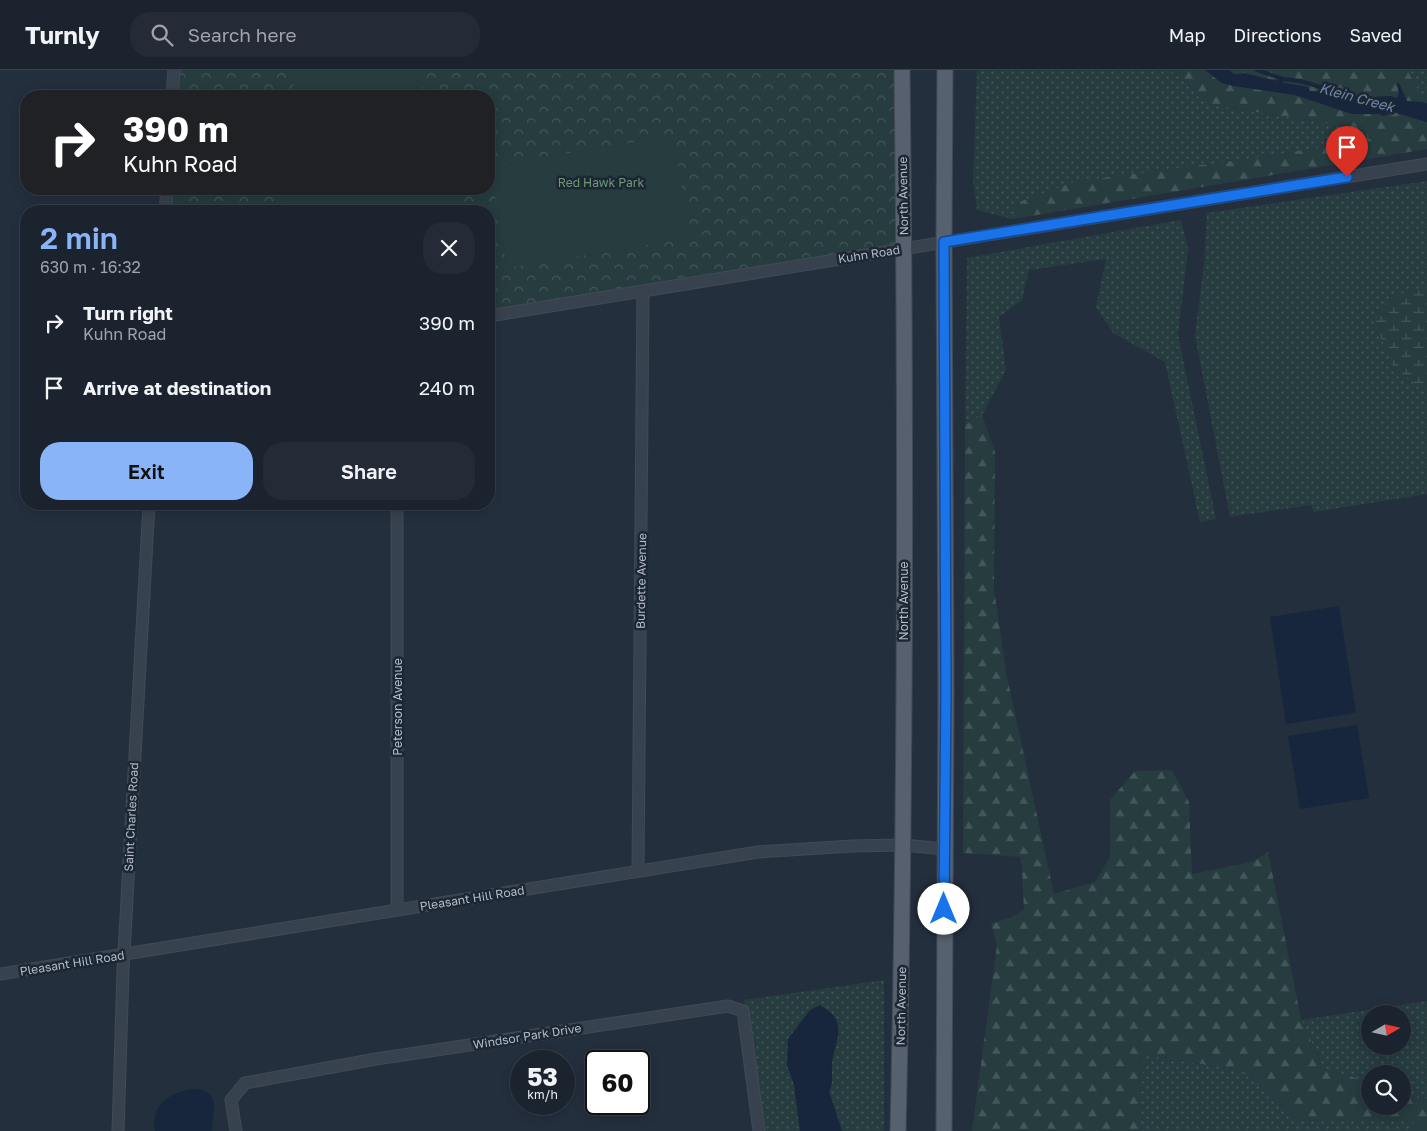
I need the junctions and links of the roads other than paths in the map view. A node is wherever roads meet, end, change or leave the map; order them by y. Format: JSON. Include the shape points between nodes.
{"nodes":[{"id":1,"x":174,"y":70,"type":"edge"},
{"id":2,"x":902,"y":70,"type":"edge"},
{"id":3,"x":945,"y":70,"type":"edge"},
{"id":4,"x":172,"y":90,"type":"edge"},
{"id":5,"x":1427,"y":164,"type":"edge"},
{"id":6,"x":944,"y":242,"type":"junction"},
{"id":7,"x":904,"y":249,"type":"junction"},
{"id":8,"x":643,"y":291,"type":"junction"},
{"id":9,"x":495,"y":315,"type":"edge"},
{"id":10,"x":149,"y":510,"type":"edge"},
{"id":11,"x":397,"y":510,"type":"edge"},
{"id":12,"x":903,"y":845,"type":"junction"},
{"id":13,"x":945,"y":849,"type":"junction"},
{"id":14,"x":638,"y":871,"type":"junction"},
{"id":15,"x":397,"y":910,"type":"junction"},
{"id":16,"x":124,"y":954,"type":"junction"},
{"id":17,"x":0,"y":974,"type":"edge"},
{"id":18,"x":118,"y":1131,"type":"edge"},
{"id":19,"x":236,"y":1131,"type":"edge"},
{"id":20,"x":759,"y":1131,"type":"edge"},
{"id":21,"x":898,"y":1131,"type":"edge"},
{"id":22,"x":944,"y":1131,"type":"edge"}],
"edges":[{"from":1,"to":4,"type":"street"},
{"from":2,"to":7,"type":"main road","name":"North Avenue"},
{"from":3,"to":6,"type":"main road"},
{"from":5,"to":6,"type":"street","name":"Kuhn Road"},
{"from":6,"to":7,"type":"street","name":"Kuhn Road"},
{"from":6,"to":13,"type":"main road"},
{"from":7,"to":8,"type":"street","name":"Kuhn Road"},
{"from":7,"to":12,"type":"main road","name":"North Avenue"},
{"from":8,"to":9,"type":"street","name":"Kuhn Road"},
{"from":8,"to":14,"type":"street","name":"Burdette Avenue"},
{"from":10,"to":16,"type":"street","name":"Saint Charles Road"},
{"from":11,"to":15,"type":"street","name":"Peterson Avenue"},
{"from":12,"to":13,"type":"street","name":"Pleasant Hill Road"},
{"from":12,"to":14,"type":"street","name":"Pleasant Hill Road","via":[[758,852]]},
{"from":12,"to":21,"type":"main road","name":"North Avenue"},
{"from":13,"to":22,"type":"main road"},
{"from":14,"to":15,"type":"street","name":"Pleasant Hill Road"},
{"from":15,"to":16,"type":"street","name":"Pleasant Hill Road"},
{"from":16,"to":17,"type":"street","name":"Pleasant Hill Road"},
{"from":16,"to":18,"type":"street","name":"Saint Charles Road"},
{"from":19,"to":20,"type":"street","name":"Windsor Park Drive","via":[[231,1100],[245,1083],[376,1059],[728,1006],[742,1011]]}]}
